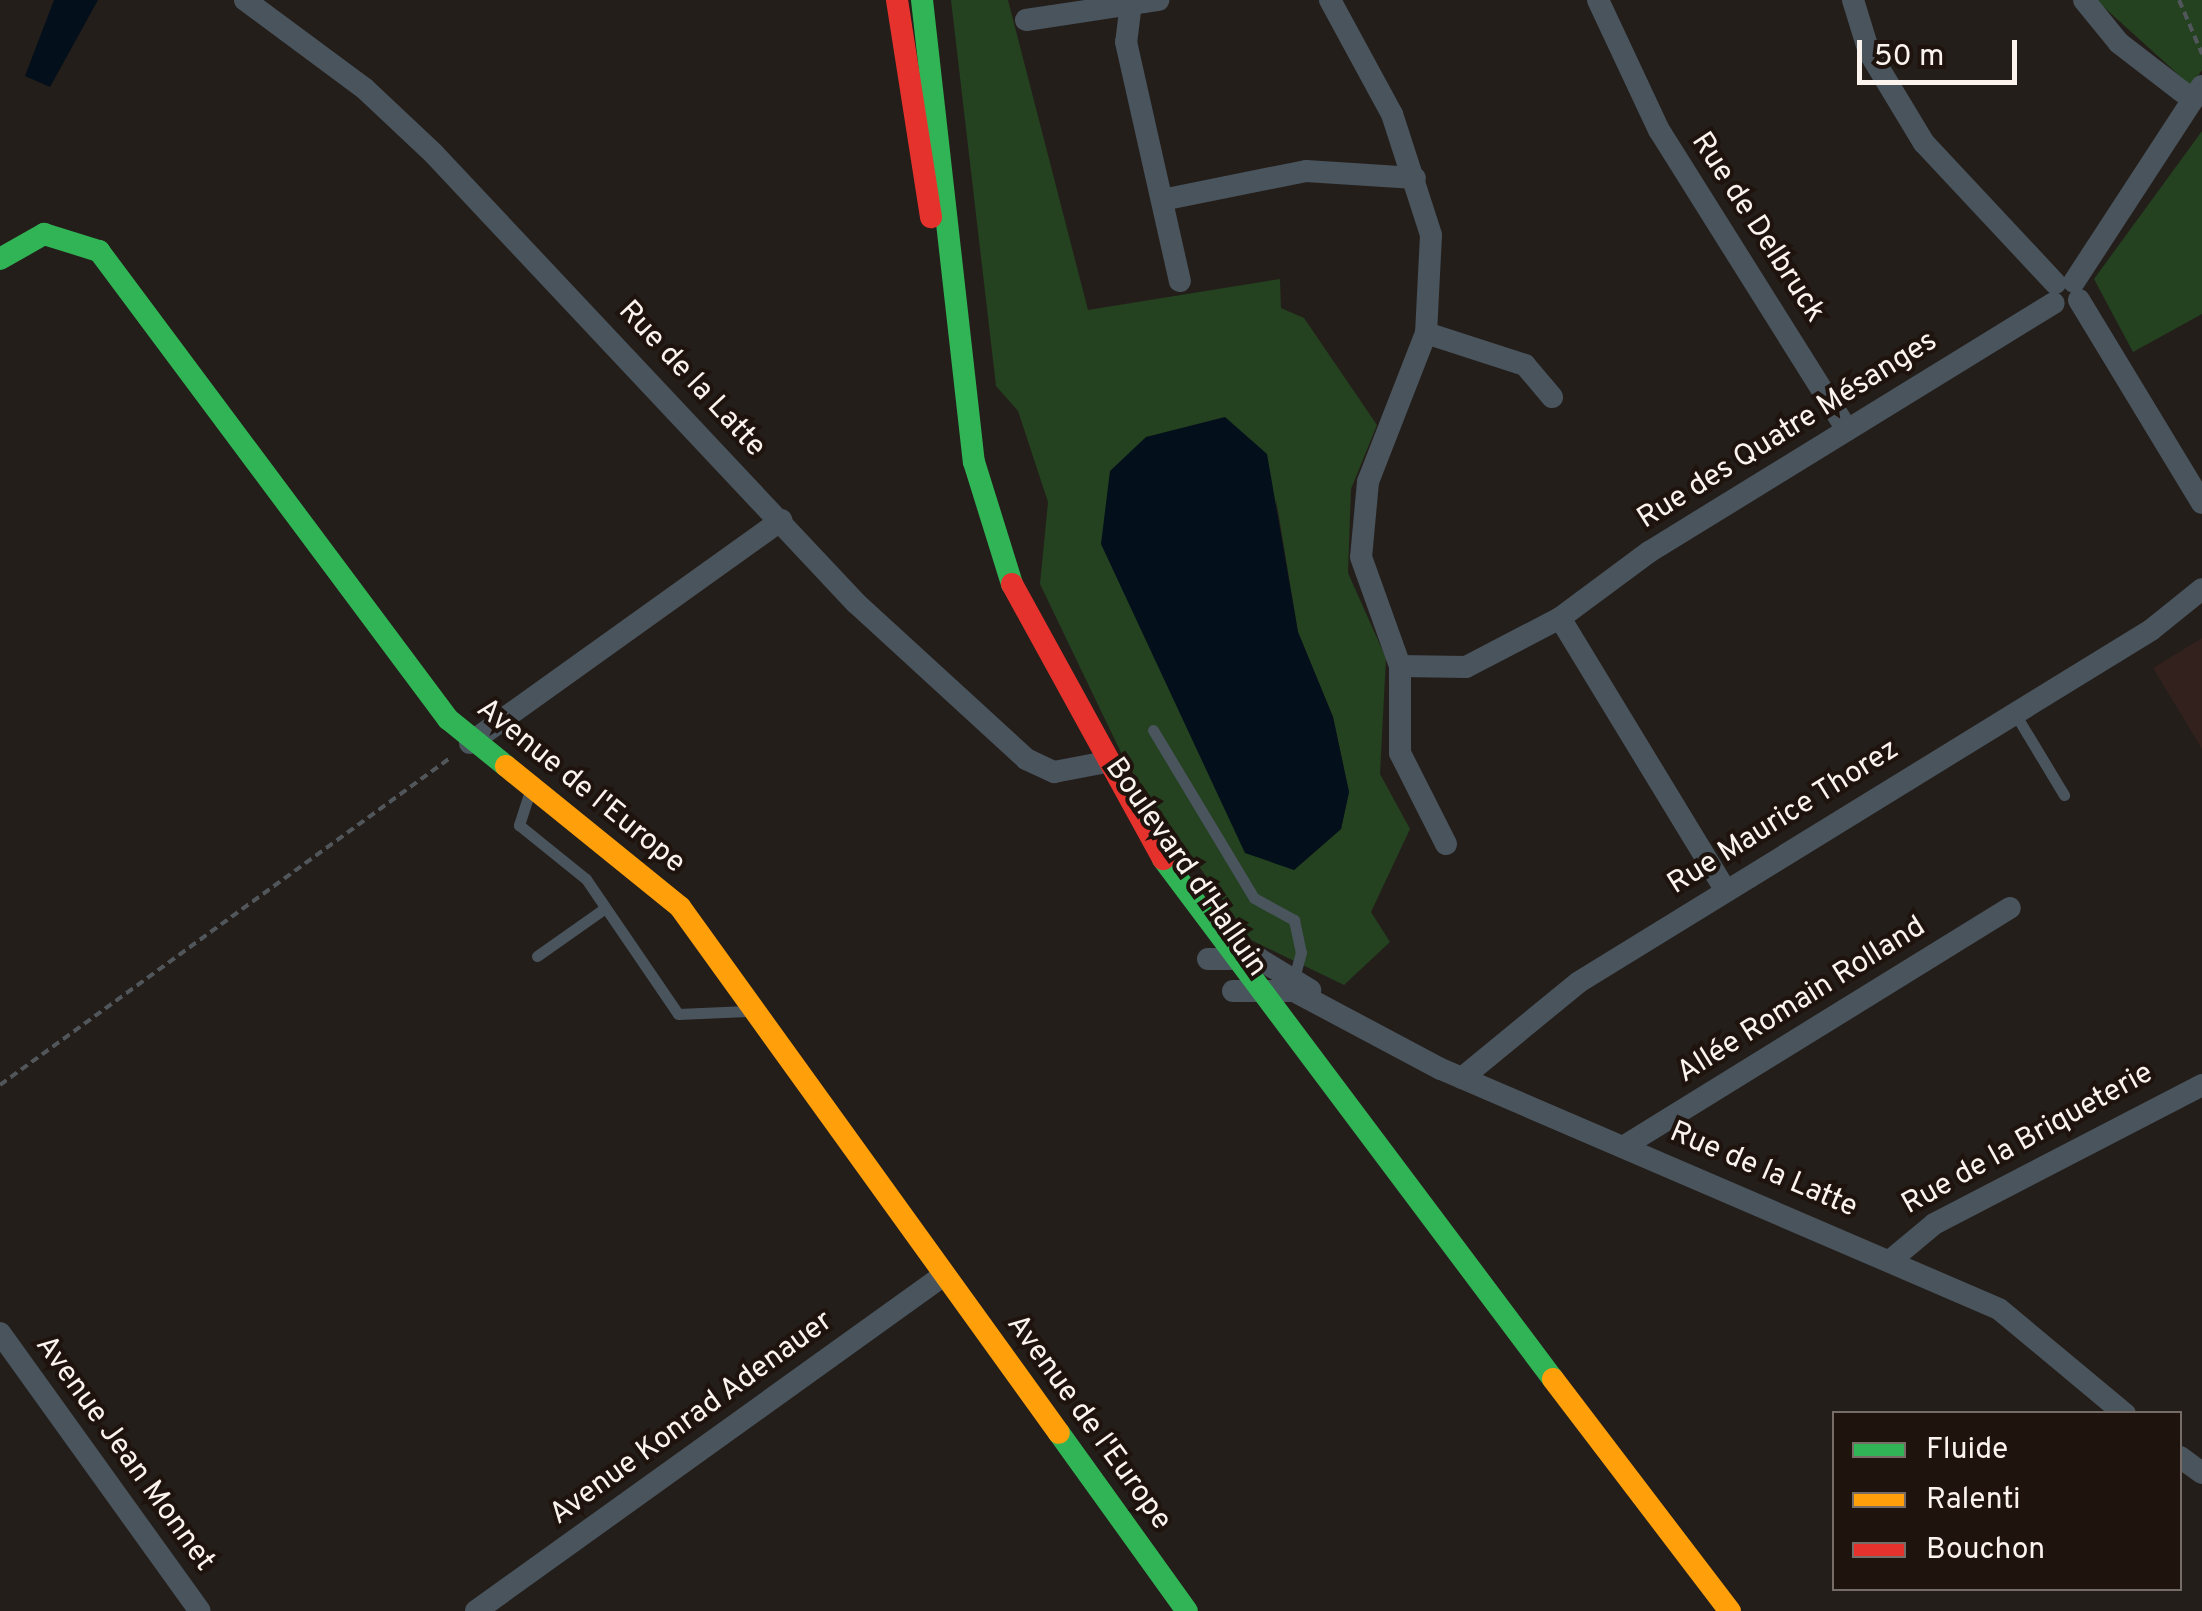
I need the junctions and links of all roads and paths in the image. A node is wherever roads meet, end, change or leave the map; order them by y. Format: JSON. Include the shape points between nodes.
{"nodes":[{"id":1,"x":244,"y":0,"type":"edge"},
{"id":2,"x":896,"y":0,"type":"edge"},
{"id":3,"x":922,"y":0,"type":"edge"},
{"id":4,"x":1158,"y":0,"type":"edge"},
{"id":5,"x":1330,"y":0,"type":"edge"},
{"id":6,"x":1598,"y":0,"type":"edge"},
{"id":7,"x":1853,"y":0,"type":"edge"},
{"id":8,"x":2084,"y":0,"type":"edge"},
{"id":9,"x":2179,"y":0,"type":"edge"},
{"id":10,"x":1130,"y":11,"type":"junction"},
{"id":11,"x":1026,"y":20,"type":"dead end"},
{"id":12,"x":2202,"y":54,"type":"edge"},
{"id":13,"x":2197,"y":93,"type":"edge"},
{"id":14,"x":1415,"y":178,"type":"junction"},
{"id":15,"x":1167,"y":198,"type":"junction"},
{"id":16,"x":0,"y":258,"type":"edge"},
{"id":17,"x":1180,"y":281,"type":"dead end"},
{"id":18,"x":2065,"y":292,"type":"junction"},
{"id":19,"x":950,"y":304,"type":"junction"},
{"id":20,"x":1426,"y":333,"type":"junction"},
{"id":21,"x":1552,"y":398,"type":"dead end"},
{"id":22,"x":1848,"y":430,"type":"junction"},
{"id":23,"x":2202,"y":503,"type":"edge"},
{"id":24,"x":984,"y":507,"type":"junction"},
{"id":25,"x":781,"y":520,"type":"junction"},
{"id":26,"x":2202,"y":589,"type":"edge"},
{"id":27,"x":2202,"y":604,"type":"edge"},
{"id":28,"x":1560,"y":618,"type":"junction"},
{"id":29,"x":2151,"y":630,"type":"junction"},
{"id":30,"x":1400,"y":666,"type":"junction"},
{"id":31,"x":1048,"y":707,"type":"dead end"},
{"id":32,"x":2014,"y":712,"type":"junction"},
{"id":33,"x":1153,"y":730,"type":"dead end"},
{"id":34,"x":470,"y":744,"type":"junction"},
{"id":35,"x":1068,"y":746,"type":"dead end"},
{"id":36,"x":1090,"y":767,"type":"junction"},
{"id":37,"x":530,"y":790,"type":"junction"},
{"id":38,"x":1094,"y":794,"type":"dead end"},
{"id":39,"x":2064,"y":795,"type":"dead end"},
{"id":40,"x":1113,"y":826,"type":"dead end"},
{"id":41,"x":1446,"y":844,"type":"dead end"},
{"id":42,"x":1725,"y":889,"type":"junction"},
{"id":43,"x":605,"y":908,"type":"junction"},
{"id":44,"x":2010,"y":908,"type":"dead end"},
{"id":45,"x":1234,"y":955,"type":"junction"},
{"id":46,"x":537,"y":956,"type":"dead end"},
{"id":47,"x":1208,"y":959,"type":"junction"},
{"id":48,"x":1294,"y":978,"type":"junction"},
{"id":49,"x":1245,"y":988,"type":"junction"},
{"id":50,"x":756,"y":1009,"type":"junction"},
{"id":51,"x":1352,"y":1023,"type":"junction"},
{"id":52,"x":1462,"y":1078,"type":"junction"},
{"id":53,"x":0,"y":1085,"type":"edge"},
{"id":54,"x":2202,"y":1085,"type":"edge"},
{"id":55,"x":1626,"y":1145,"type":"junction"},
{"id":56,"x":1891,"y":1260,"type":"junction"},
{"id":57,"x":944,"y":1276,"type":"junction"},
{"id":58,"x":0,"y":1333,"type":"edge"},
{"id":59,"x":2122,"y":1411,"type":"edge"},
{"id":60,"x":200,"y":1611,"type":"edge"},
{"id":61,"x":476,"y":1611,"type":"edge"},
{"id":62,"x":1187,"y":1611,"type":"edge"},
{"id":63,"x":1730,"y":1611,"type":"edge"}],
"edges":[{"from":1,"to":25,"type":"street","name":"Rue de la Latte","via":[[364,88],[434,154]]},
{"from":2,"to":19,"type":"main road","name":"Boulevard d'Halluin","via":[[916,151]]},
{"from":3,"to":19,"type":"main road","name":"Boulevard d'Halluin","via":[[944,142]]},
{"from":4,"to":10,"type":"street"},
{"from":5,"to":14,"type":"street"},
{"from":6,"to":22,"type":"street","name":"Rue de Delbruck","via":[[1658,130]]},
{"from":7,"to":18,"type":"street","via":[[1869,52],[1924,143]]},
{"from":8,"to":13,"type":"street","via":[[2119,43]]},
{"from":9,"to":12,"type":"path"},
{"from":10,"to":11,"type":"street","via":[[1085,6]]},
{"from":10,"to":15,"type":"street","via":[[1126,42]]},
{"from":13,"to":18,"type":"street"},
{"from":14,"to":15,"type":"street","via":[[1306,171]]},
{"from":14,"to":20,"type":"street","via":[[1432,248]]},
{"from":15,"to":17,"type":"street"},
{"from":16,"to":34,"type":"main road","name":"Avenue de l'Europe","via":[[32,236],[59,234],[110,262]]},
{"from":18,"to":22,"type":"street","name":"Rue des Quatre Mésanges"},
{"from":18,"to":23,"type":"street"},
{"from":19,"to":24,"type":"main road","name":"Boulevard d'Halluin"},
{"from":20,"to":21,"type":"street","via":[[1525,365]]},
{"from":20,"to":30,"type":"street","via":[[1363,509],[1363,572]]},
{"from":22,"to":28,"type":"street","name":"Rue des Quatre Mésanges"},
{"from":24,"to":31,"type":"main road","name":"Boulevard d'Halluin","via":[[1010,615]]},
{"from":24,"to":36,"type":"main road","name":"Boulevard d'Halluin"},
{"from":25,"to":34,"type":"street"},
{"from":25,"to":36,"type":"street","name":"Rue de la Latte","via":[[1026,759],[1054,772]]},
{"from":26,"to":29,"type":"street","name":"Rue Maurice Thorez"},
{"from":27,"to":29,"type":"street","name":"Rue Maurice Thorez"},
{"from":28,"to":30,"type":"street","name":"Rue des Quatre Mésanges","via":[[1466,667]]},
{"from":28,"to":42,"type":"street"},
{"from":29,"to":32,"type":"street","name":"Rue Maurice Thorez"},
{"from":30,"to":41,"type":"street","via":[[1400,753]]},
{"from":32,"to":39,"type":"lane"},
{"from":32,"to":42,"type":"street","name":"Rue Maurice Thorez"},
{"from":33,"to":48,"type":"lane","via":[[1254,898],[1294,920],[1301,952]]},
{"from":34,"to":37,"type":"main road","name":"Avenue de l'Europe"},
{"from":34,"to":53,"type":"path"},
{"from":35,"to":36,"type":"main road","name":"Boulevard d'Halluin"},
{"from":36,"to":38,"type":"main road","name":"Boulevard d'Halluin"},
{"from":36,"to":45,"type":"main road","name":"Boulevard d'Halluin"},
{"from":37,"to":43,"type":"lane","via":[[519,826],[586,879]]},
{"from":37,"to":50,"type":"main road","name":"Avenue de l'Europe","via":[[668,894]]},
{"from":40,"to":47,"type":"main road","name":"Boulevard d'Halluin"},
{"from":42,"to":52,"type":"street","name":"Rue Maurice Thorez","via":[[1568,990]]},
{"from":43,"to":46,"type":"lane"},
{"from":43,"to":50,"type":"lane","via":[[678,1014]]},
{"from":44,"to":55,"type":"street","name":"Allée Romain Rolland"},
{"from":45,"to":47,"type":"street","name":"Rue de la Latte"},
{"from":45,"to":48,"type":"street","name":"Rue de la Latte"},
{"from":45,"to":49,"type":"main road","name":"Boulevard d'Halluin"},
{"from":47,"to":49,"type":"main road","name":"Boulevard d'Halluin"},
{"from":48,"to":51,"type":"street","name":"Rue de la Latte"},
{"from":49,"to":51,"type":"street","name":"Rue de la Latte","via":[[1294,991]]},
{"from":49,"to":63,"type":"main road","name":"Boulevard d'Halluin"},
{"from":50,"to":57,"type":"main road","name":"Avenue de l'Europe"},
{"from":51,"to":52,"type":"street","name":"Rue de la Latte"},
{"from":52,"to":55,"type":"street","name":"Rue de la Latte"},
{"from":54,"to":56,"type":"street","name":"Rue de la Briqueterie","via":[[1934,1224]]},
{"from":55,"to":56,"type":"street","name":"Rue de la Latte"},
{"from":56,"to":59,"type":"street","name":"Rue de la Latte","via":[[2019,1321]]},
{"from":57,"to":61,"type":"street","name":"Avenue Konrad Adenauer"},
{"from":57,"to":62,"type":"main road","name":"Avenue de l'Europe"},
{"from":58,"to":60,"type":"street","name":"Avenue Jean Monnet"}]}
